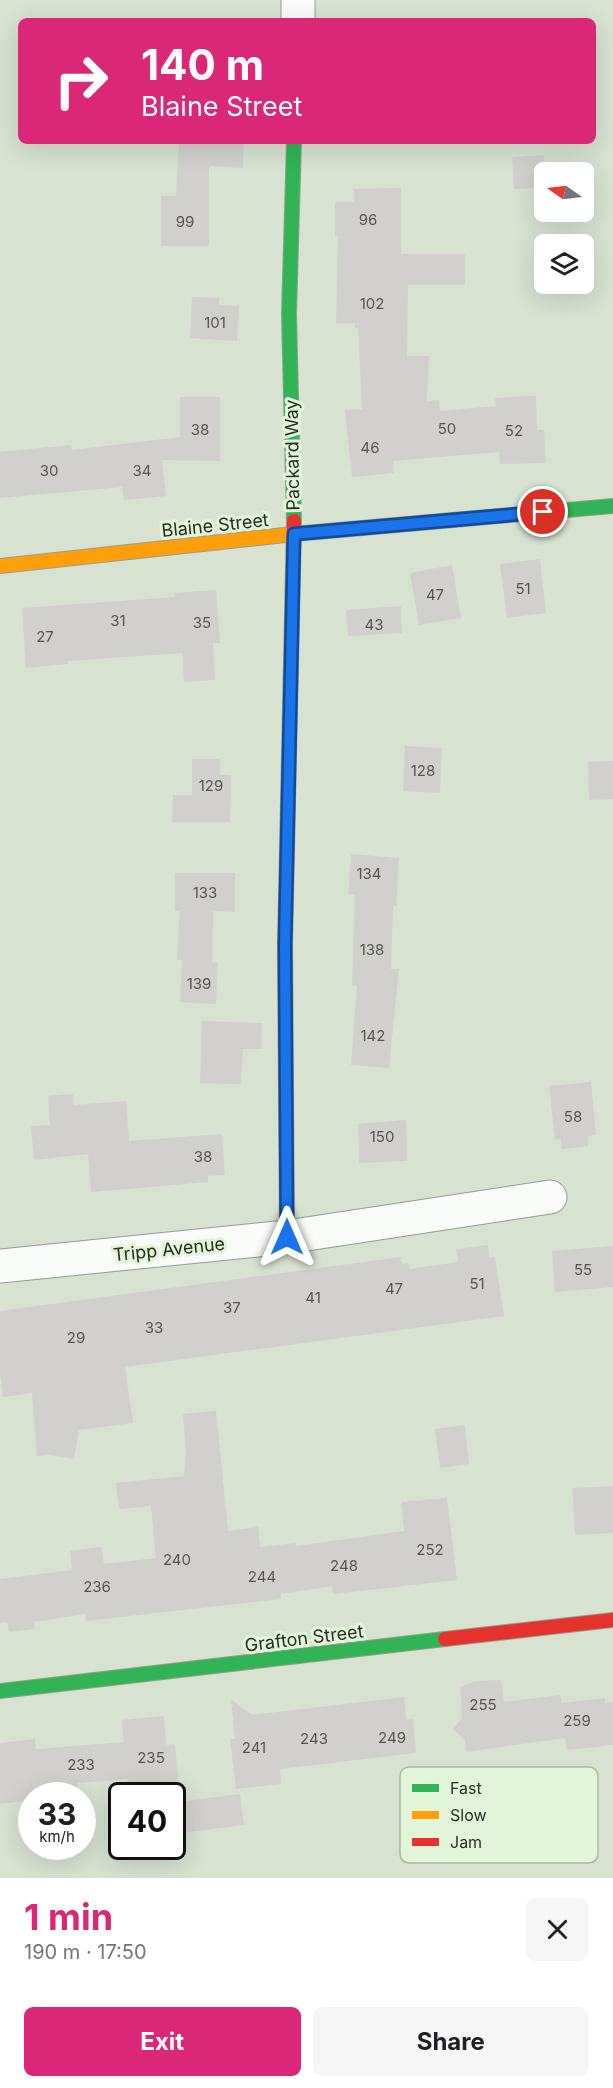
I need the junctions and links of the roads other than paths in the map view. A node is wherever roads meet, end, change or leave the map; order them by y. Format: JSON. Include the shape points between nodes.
{"nodes":[{"id":1,"x":298,"y":0,"type":"edge"},
{"id":2,"x":298,"y":18,"type":"edge"},
{"id":3,"x":294,"y":144,"type":"edge"},
{"id":4,"x":613,"y":506,"type":"edge"},
{"id":5,"x":294,"y":534,"type":"junction"},
{"id":6,"x":0,"y":566,"type":"edge"},
{"id":7,"x":550,"y":1197,"type":"dead end"},
{"id":8,"x":287,"y":1237,"type":"junction"},
{"id":9,"x":0,"y":1266,"type":"edge"},
{"id":10,"x":613,"y":1620,"type":"edge"},
{"id":11,"x":0,"y":1691,"type":"edge"}],
"edges":[{"from":1,"to":2,"type":"street"},
{"from":3,"to":5,"type":"street","name":"Packard Way","via":[[289,314]]},
{"from":4,"to":5,"type":"street","name":"Blaine Street"},
{"from":5,"to":6,"type":"street","name":"Blaine Street"},
{"from":5,"to":8,"type":"street","name":"Packard Way","via":[[285,944]]},
{"from":7,"to":8,"type":"street","name":"Tripp Avenue"},
{"from":8,"to":9,"type":"street","name":"Tripp Avenue"},
{"from":10,"to":11,"type":"street","name":"Grafton Street"}]}
